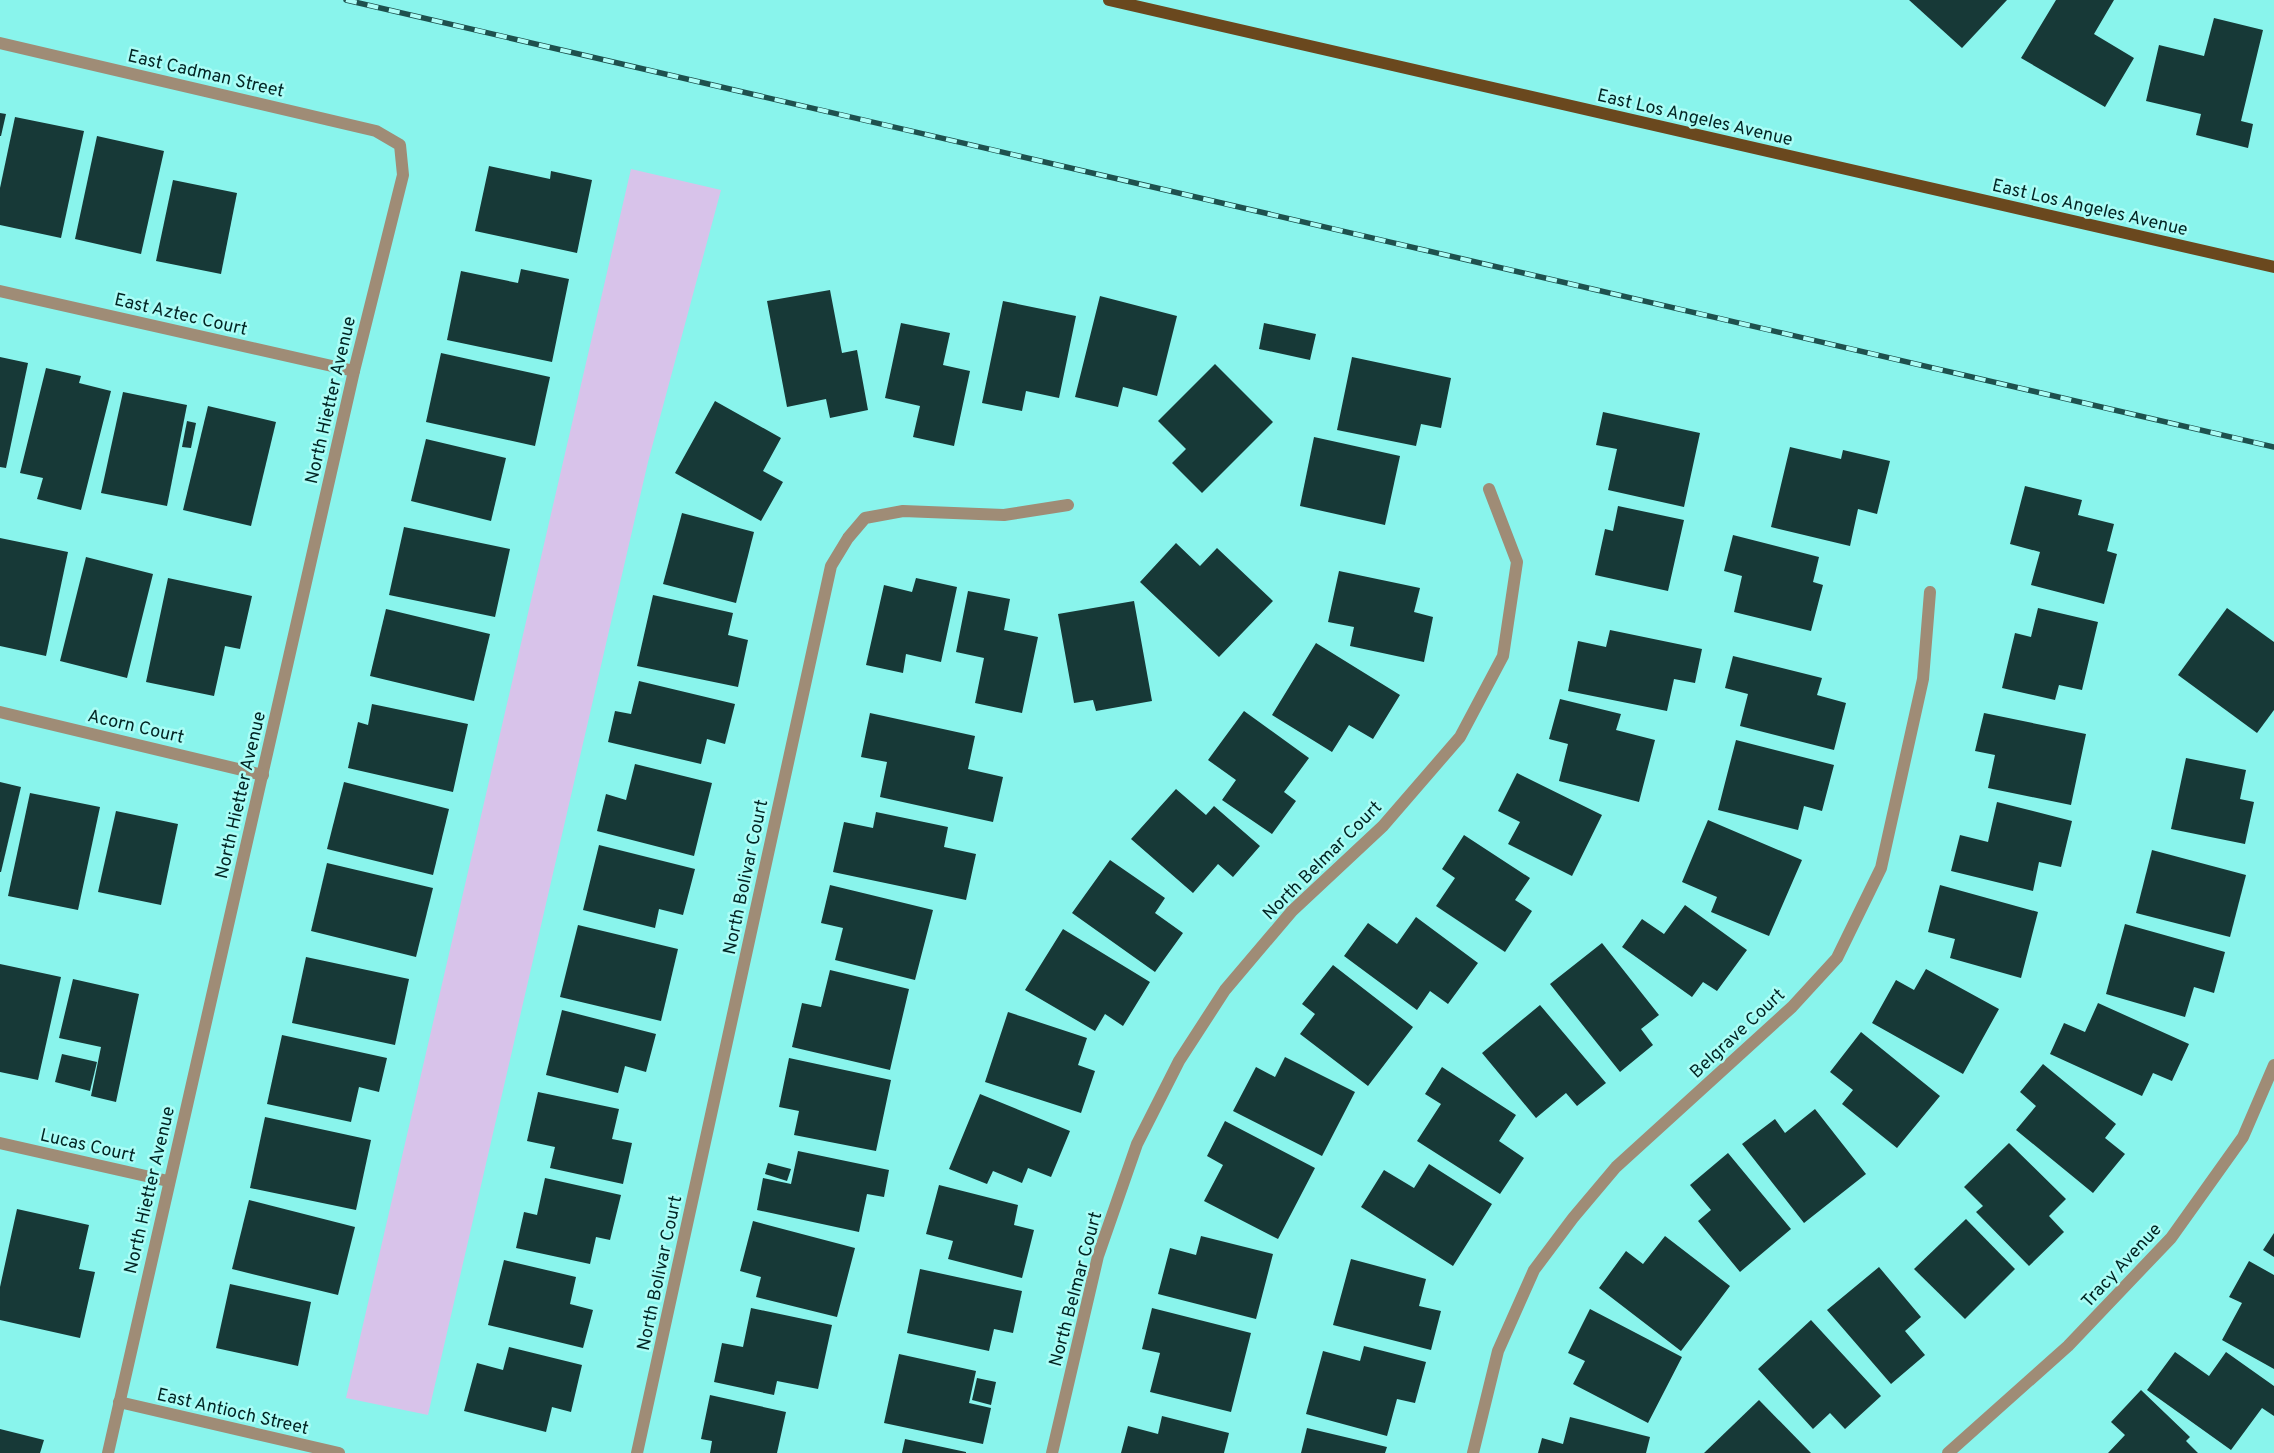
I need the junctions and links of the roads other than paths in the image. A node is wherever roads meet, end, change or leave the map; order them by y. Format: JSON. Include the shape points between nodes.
{"nodes":[{"id":1,"x":1111,"y":0,"type":"edge"},
{"id":2,"x":0,"y":43,"type":"edge"},
{"id":3,"x":400,"y":145,"type":"joint"},
{"id":4,"x":2274,"y":267,"type":"edge"},
{"id":5,"x":0,"y":291,"type":"edge"},
{"id":6,"x":354,"y":371,"type":"junction"},
{"id":7,"x":1490,"y":489,"type":"dead end"},
{"id":8,"x":1068,"y":505,"type":"dead end"},
{"id":9,"x":1930,"y":592,"type":"dead end"},
{"id":10,"x":0,"y":712,"type":"edge"},
{"id":11,"x":263,"y":774,"type":"junction"},
{"id":12,"x":2274,"y":1065,"type":"edge"},
{"id":13,"x":0,"y":1143,"type":"edge"},
{"id":14,"x":168,"y":1181,"type":"junction"},
{"id":15,"x":120,"y":1402,"type":"junction"},
{"id":16,"x":108,"y":1453,"type":"edge"},
{"id":17,"x":339,"y":1453,"type":"edge"},
{"id":18,"x":637,"y":1453,"type":"edge"},
{"id":19,"x":1052,"y":1453,"type":"edge"},
{"id":20,"x":1474,"y":1453,"type":"edge"},
{"id":21,"x":1948,"y":1453,"type":"edge"}],
"edges":[{"from":1,"to":4,"type":"main road","name":"East Los Angeles Avenue"},
{"from":2,"to":3,"type":"street","name":"East Cadman Street","via":[[376,131]]},
{"from":3,"to":6,"type":"street","name":"North Hietter Avenue","via":[[403,175]]},
{"from":5,"to":6,"type":"street","name":"East Aztec Court"},
{"from":6,"to":11,"type":"street","name":"North Hietter Avenue"},
{"from":7,"to":19,"type":"street","name":"North Belmar Court","via":[[1517,562],[1503,656],[1460,737],[1384,826],[1292,911],[1224,990],[1180,1060],[1137,1144],[1098,1256]]},
{"from":8,"to":18,"type":"street","name":"North Bolivar Court","via":[[1004,515],[903,511],[866,518],[848,538],[831,566]]},
{"from":9,"to":20,"type":"street","name":"Belgrave Court","via":[[1923,679],[1881,868],[1837,958],[1792,1008],[1616,1167],[1534,1270],[1498,1351]]},
{"from":10,"to":11,"type":"street","name":"Acorn Court"},
{"from":11,"to":14,"type":"street","name":"North Hietter Avenue"},
{"from":12,"to":21,"type":"street","name":"Tracy Avenue","via":[[2242,1137],[2171,1238],[2068,1346]]},
{"from":13,"to":14,"type":"street","name":"Lucas Court"},
{"from":14,"to":15,"type":"street","name":"North Hietter Avenue"},
{"from":15,"to":16,"type":"street","name":"North Hietter Avenue"},
{"from":15,"to":17,"type":"street","name":"East Antioch Street"}]}
